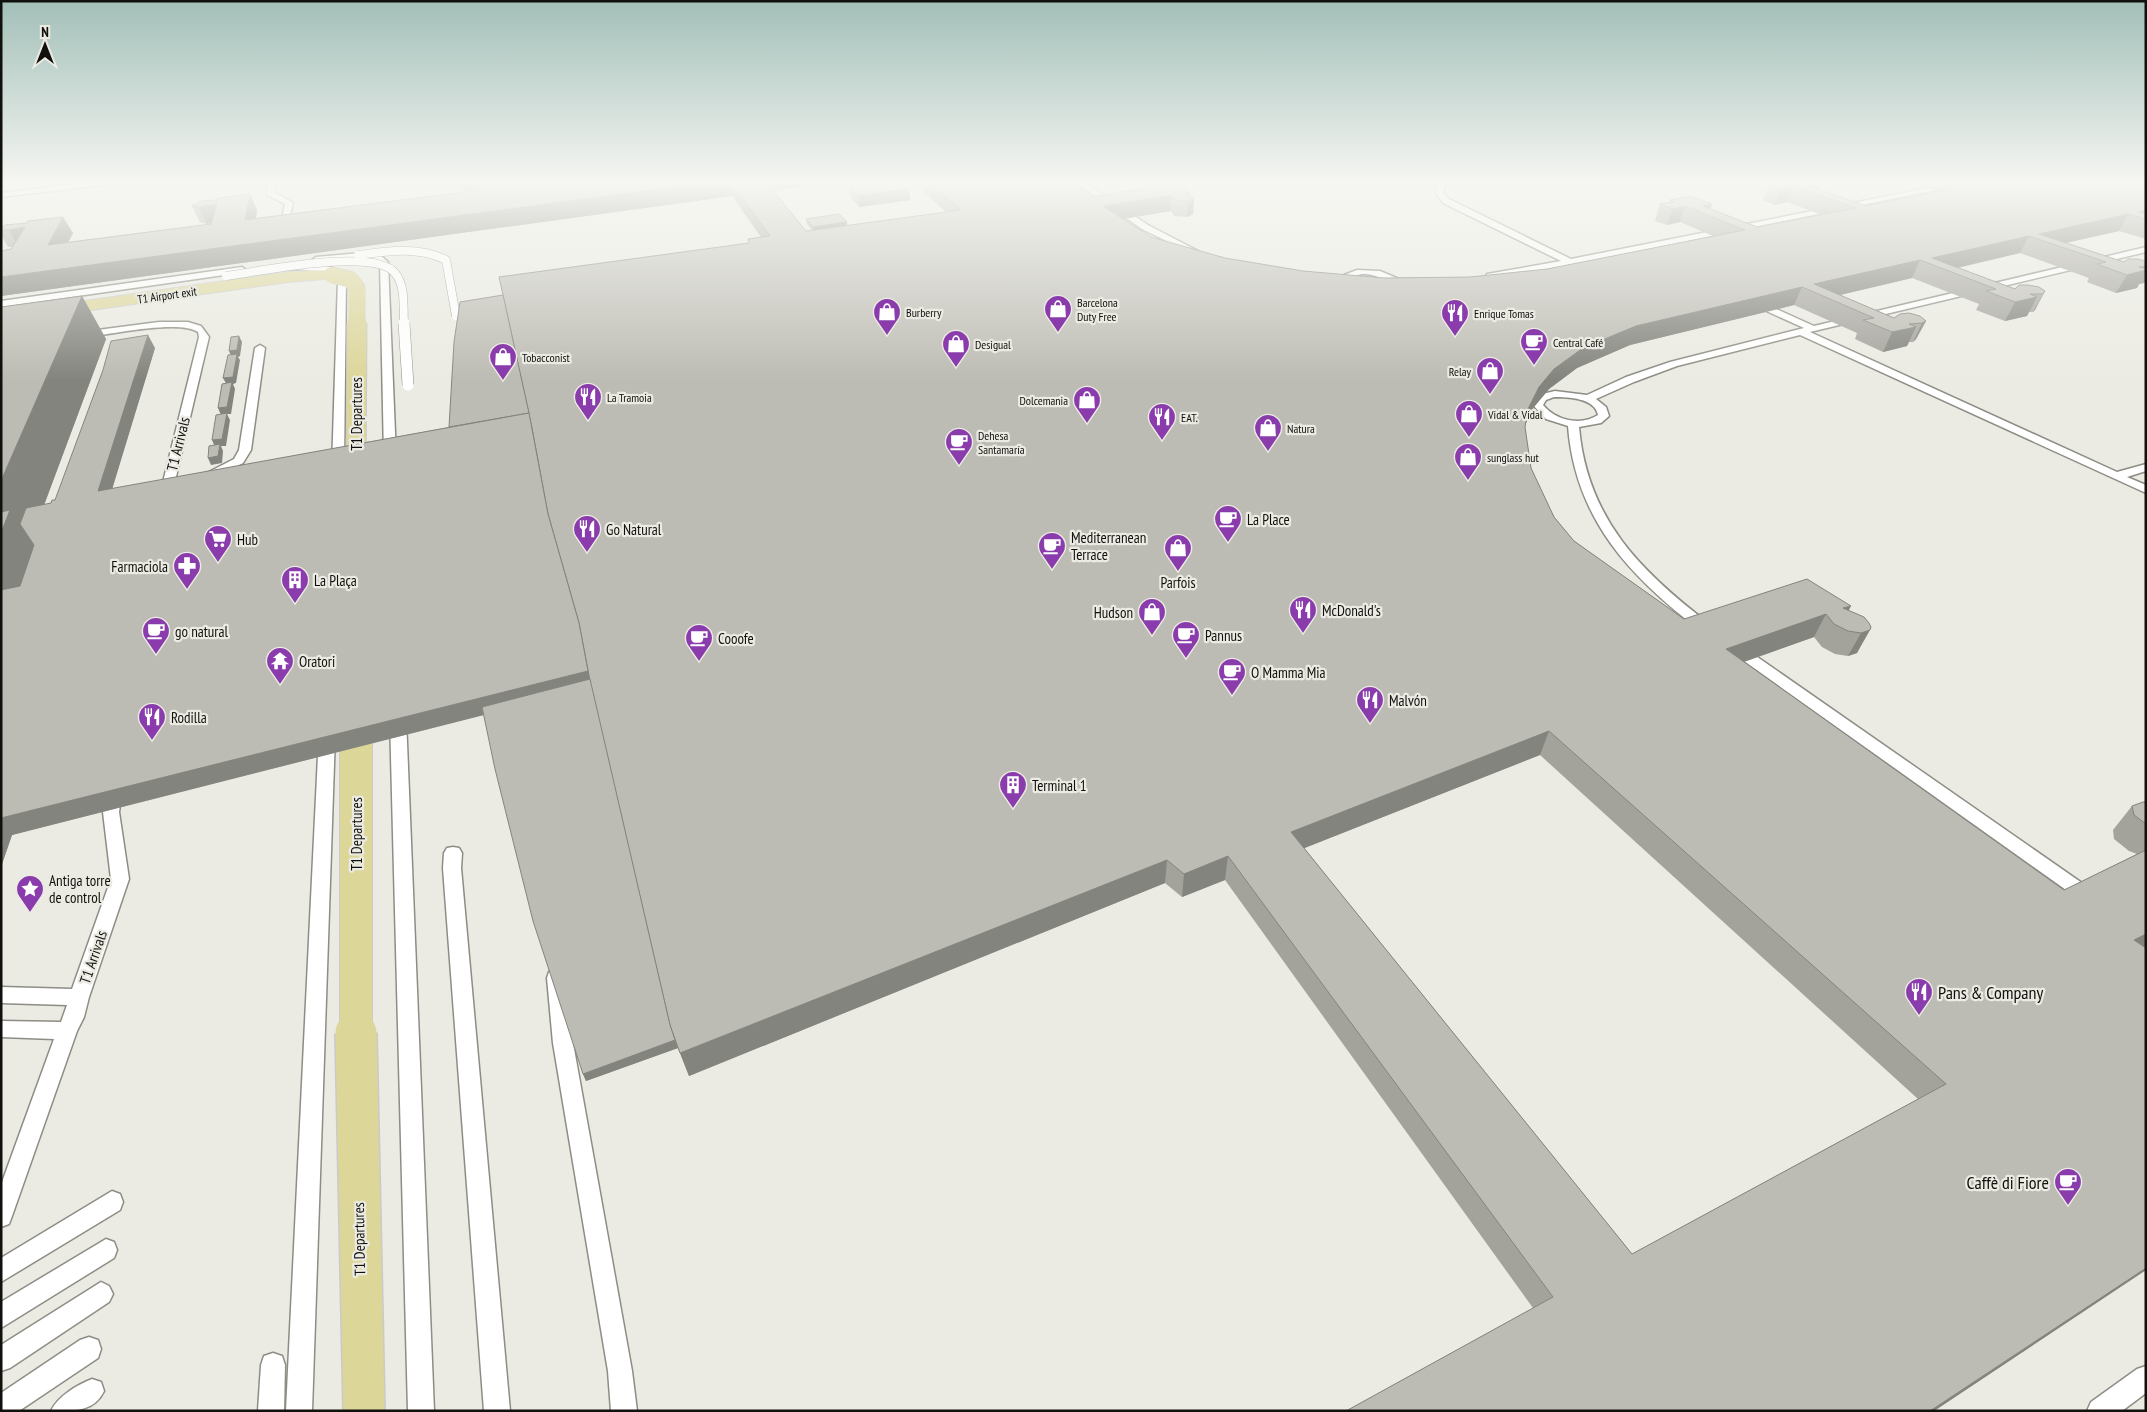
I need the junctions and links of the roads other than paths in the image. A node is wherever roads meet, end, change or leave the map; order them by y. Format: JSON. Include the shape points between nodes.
{"nodes":[{"id":1,"x":1185,"y":248,"type":"edge"},
{"id":2,"x":1541,"y":248,"type":"edge"},
{"id":3,"x":1642,"y":248,"type":"edge"},
{"id":4,"x":1636,"y":249,"type":"junction"},
{"id":5,"x":2146,"y":249,"type":"edge"},
{"id":6,"x":2092,"y":251,"type":"edge"},
{"id":7,"x":1206,"y":256,"type":"edge"},
{"id":8,"x":1654,"y":257,"type":"edge"},
{"id":9,"x":2110,"y":258,"type":"junction"},
{"id":10,"x":1570,"y":262,"type":"junction"},
{"id":11,"x":333,"y":265,"type":"junction"},
{"id":12,"x":247,"y":270,"type":"junction"},
{"id":13,"x":1477,"y":277,"type":"edge"},
{"id":14,"x":1413,"y":282,"type":"edge"},
{"id":15,"x":1364,"y":292,"type":"edge"},
{"id":16,"x":1752,"y":301,"type":"edge"},
{"id":17,"x":1,"y":304,"type":"edge"},
{"id":18,"x":1,"y":308,"type":"edge"},
{"id":19,"x":1,"y":318,"type":"edge"},
{"id":20,"x":1814,"y":329,"type":"junction"},
{"id":21,"x":458,"y":332,"type":"edge"},
{"id":22,"x":1801,"y":332,"type":"junction"},
{"id":23,"x":69,"y":337,"type":"edge"},
{"id":24,"x":260,"y":348,"type":"dead end"},
{"id":25,"x":408,"y":385,"type":"dead end"},
{"id":26,"x":1508,"y":388,"type":"edge"},
{"id":27,"x":1541,"y":399,"type":"junction"},
{"id":28,"x":1587,"y":399,"type":"junction"},
{"id":29,"x":1574,"y":423,"type":"junction"},
{"id":30,"x":2146,"y":467,"type":"edge"},
{"id":31,"x":390,"y":474,"type":"edge"},
{"id":32,"x":2117,"y":476,"type":"junction"},
{"id":33,"x":199,"y":479,"type":"edge"},
{"id":34,"x":183,"y":484,"type":"edge"},
{"id":35,"x":338,"y":485,"type":"edge"},
{"id":36,"x":167,"y":490,"type":"junction"},
{"id":37,"x":2146,"y":490,"type":"edge"},
{"id":38,"x":356,"y":509,"type":"edge"},
{"id":39,"x":162,"y":514,"type":"edge"},
{"id":40,"x":356,"y":685,"type":"edge"},
{"id":41,"x":398,"y":704,"type":"edge"},
{"id":42,"x":327,"y":718,"type":"edge"},
{"id":43,"x":117,"y":774,"type":"edge"},
{"id":44,"x":453,"y":853,"type":"dead end"},
{"id":45,"x":2105,"y":908,"type":"edge"},
{"id":46,"x":555,"y":967,"type":"edge"},
{"id":47,"x":1,"y":995,"type":"edge"},
{"id":48,"x":79,"y":997,"type":"junction"},
{"id":49,"x":1,"y":1029,"type":"edge"},
{"id":50,"x":67,"y":1031,"type":"junction"},
{"id":51,"x":112,"y":1202,"type":"dead end"},
{"id":52,"x":1,"y":1216,"type":"edge"},
{"id":53,"x":106,"y":1250,"type":"dead end"},
{"id":54,"x":1,"y":1271,"type":"edge"},
{"id":55,"x":101,"y":1294,"type":"dead end"},
{"id":56,"x":1,"y":1316,"type":"edge"},
{"id":57,"x":89,"y":1350,"type":"dead end"},
{"id":58,"x":1,"y":1359,"type":"edge"},
{"id":59,"x":273,"y":1365,"type":"dead end"},
{"id":60,"x":2146,"y":1378,"type":"edge"},
{"id":61,"x":92,"y":1391,"type":"dead end"},
{"id":62,"x":1,"y":1408,"type":"edge"},
{"id":63,"x":64,"y":1411,"type":"edge"},
{"id":64,"x":271,"y":1411,"type":"edge"},
{"id":65,"x":300,"y":1411,"type":"edge"},
{"id":66,"x":364,"y":1411,"type":"edge"},
{"id":67,"x":421,"y":1411,"type":"edge"},
{"id":68,"x":497,"y":1411,"type":"edge"},
{"id":69,"x":624,"y":1411,"type":"edge"},
{"id":70,"x":2100,"y":1411,"type":"edge"}],
"edges":[{"from":1,"to":7,"type":"lane"},
{"from":2,"to":10,"type":"lane"},
{"from":3,"to":4,"type":"lane"},
{"from":4,"to":8,"type":"lane"},
{"from":4,"to":10,"type":"lane"},
{"from":5,"to":9,"type":"lane"},
{"from":6,"to":9,"type":"lane"},
{"from":9,"to":20,"type":"lane"},
{"from":10,"to":13,"type":"lane"},
{"from":11,"to":18,"type":"lane","bridge":true,"via":[[226,276]]},
{"from":11,"to":19,"type":"main road","name":"T1 Airport exit","via":[[304,275]]},
{"from":11,"to":21,"type":"lane","bridge":true,"via":[[396,252],[440,256],[446,260]]},
{"from":11,"to":25,"type":"lane","bridge":true,"via":[[360,261],[382,265],[390,268],[400,282]]},
{"from":11,"to":38,"type":"main road","name":"T1 Departures","bridge":true,"via":[[357,288]]},
{"from":12,"to":17,"type":"lane"},
{"from":12,"to":31,"type":"lane","via":[[354,256],[384,262]]},
{"from":12,"to":35,"type":"lane","via":[[314,268],[334,271],[342,278]]},
{"from":14,"to":15,"type":"lane","via":[[1395,285],[1385,275],[1364,273],[1340,280]]},
{"from":16,"to":20,"type":"lane"},
{"from":20,"to":22,"type":"lane"},
{"from":22,"to":28,"type":"lane","via":[[1656,368]]},
{"from":22,"to":32,"type":"lane"},
{"from":23,"to":36,"type":"lane","name":"T1 Arrivals","via":[[169,325],[197,327],[202,331],[204,337]]},
{"from":24,"to":33,"type":"lane","via":[[245,450],[239,461]]},
{"from":26,"to":27,"type":"lane"},
{"from":27,"to":28,"type":"lane","via":[[1553,394],[1569,394]]},
{"from":27,"to":29,"type":"lane","via":[[1538,405],[1550,417]]},
{"from":28,"to":29,"type":"lane","via":[[1600,406],[1604,416],[1595,422]]},
{"from":29,"to":45,"type":"lane","via":[[1573,438],[1579,468],[1592,503],[1614,540],[1656,588],[1688,615]]},
{"from":30,"to":32,"type":"lane"},
{"from":32,"to":37,"type":"lane"},
{"from":34,"to":36,"type":"lane"},
{"from":36,"to":39,"type":"lane","name":"T1 Arrivals"},
{"from":40,"to":66,"type":"main road","name":"T1 Departures","bridge":true,"via":[[356,1089]]},
{"from":41,"to":67,"type":"lane"},
{"from":42,"to":65,"type":"lane"},
{"from":43,"to":48,"type":"lane","name":"T1 Arrivals","via":[[110,812],[120,879]]},
{"from":44,"to":68,"type":"lane"},
{"from":46,"to":69,"type":"lane","via":[[563,1043],[620,1371]]},
{"from":47,"to":48,"type":"lane"},
{"from":48,"to":50,"type":"lane","name":"T1 Arrivals"},
{"from":49,"to":50,"type":"lane"},
{"from":50,"to":52,"type":"lane","name":"T1 Arrivals"},
{"from":51,"to":54,"type":"lane"},
{"from":53,"to":56,"type":"lane"},
{"from":55,"to":58,"type":"lane"},
{"from":57,"to":62,"type":"lane"},
{"from":59,"to":64,"type":"lane"},
{"from":60,"to":70,"type":"lane"},
{"from":61,"to":63,"type":"lane"}]}
